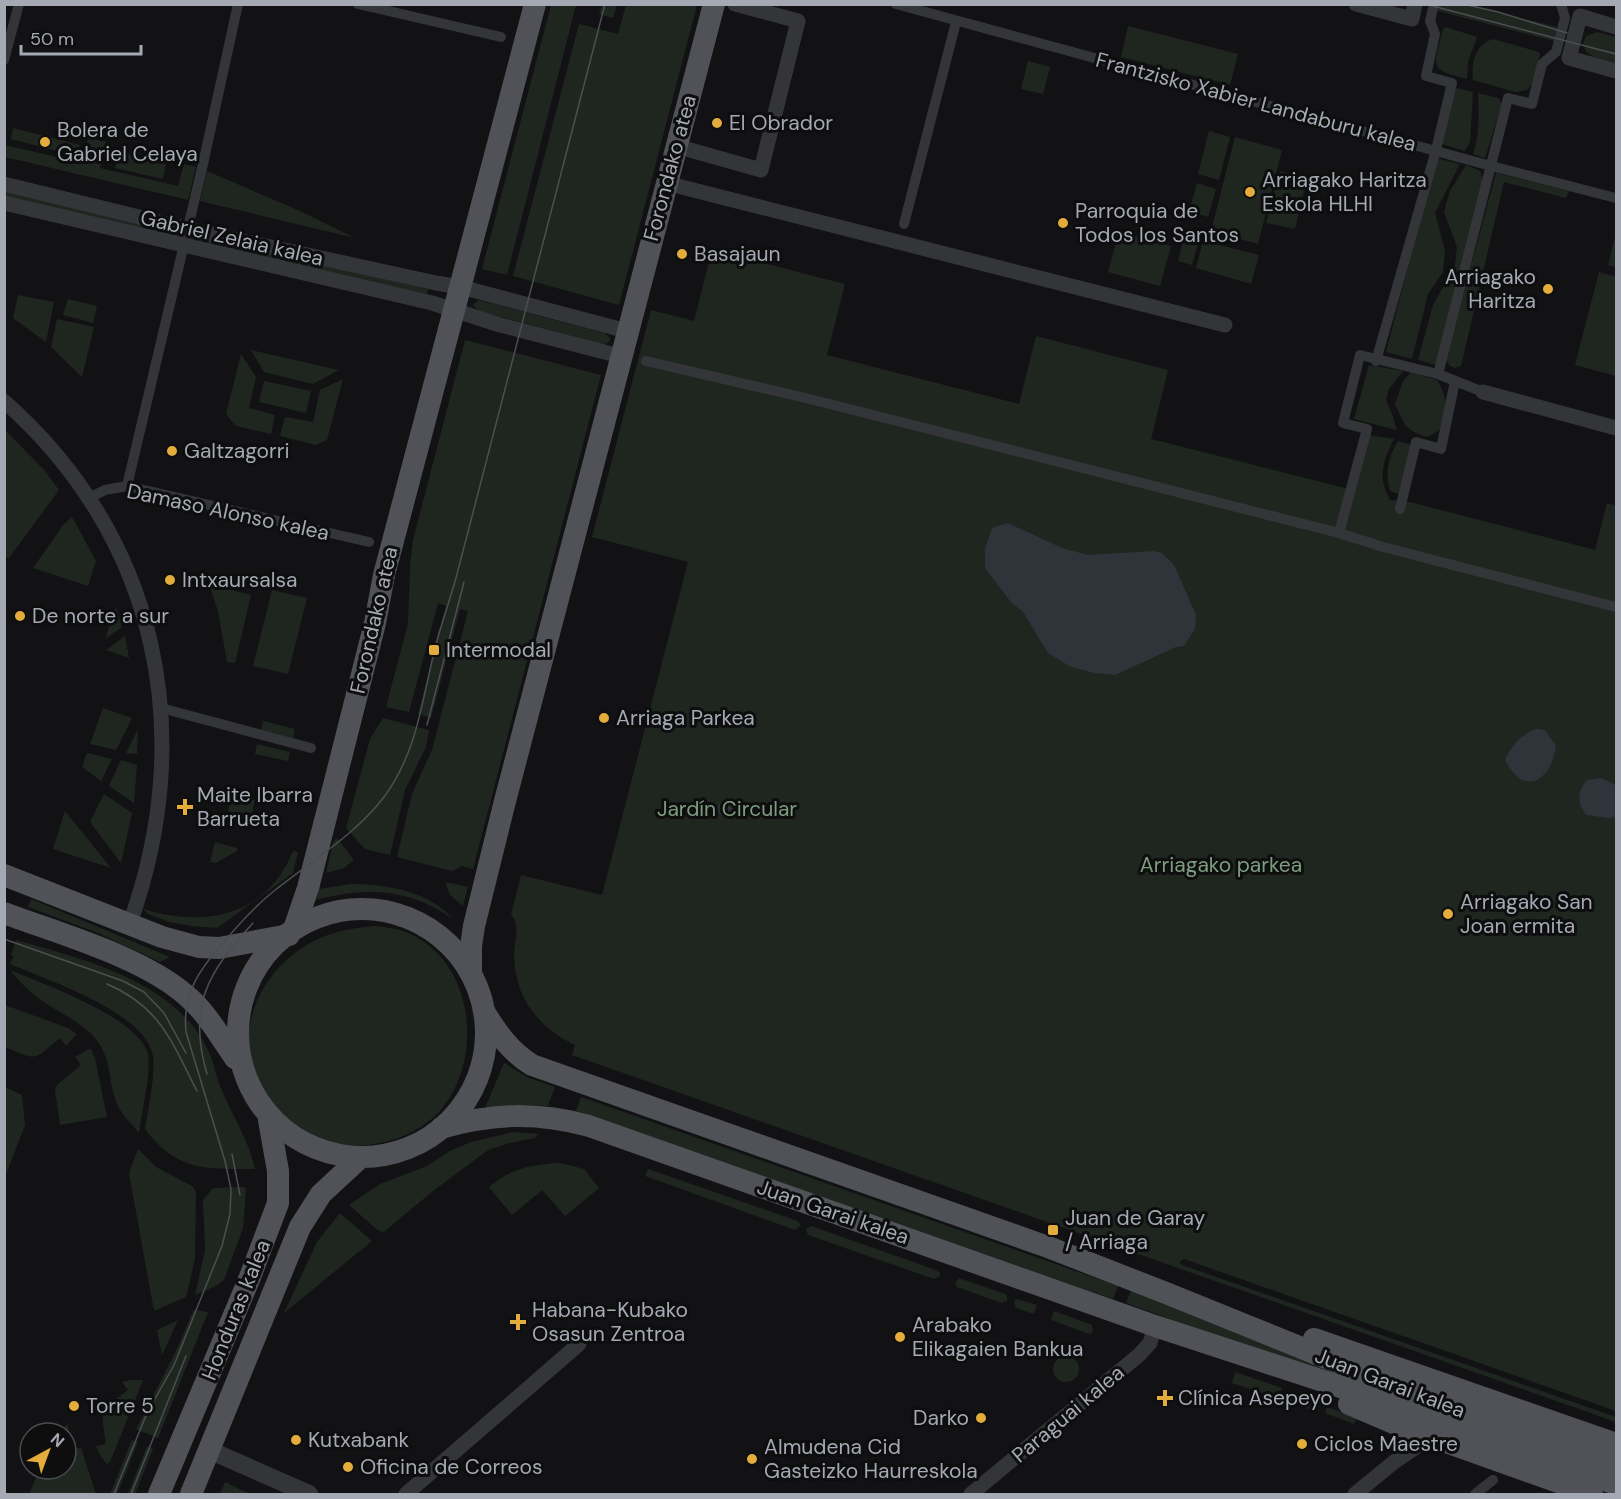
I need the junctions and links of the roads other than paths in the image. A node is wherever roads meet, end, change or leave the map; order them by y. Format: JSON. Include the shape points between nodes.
{"nodes":[{"id":1,"x":19,"y":4,"type":"edge"},
{"id":2,"x":238,"y":4,"type":"edge"},
{"id":3,"x":358,"y":4,"type":"edge"},
{"id":4,"x":535,"y":4,"type":"edge"},
{"id":5,"x":714,"y":4,"type":"edge"},
{"id":6,"x":735,"y":4,"type":"edge"},
{"id":7,"x":896,"y":4,"type":"edge"},
{"id":8,"x":1356,"y":4,"type":"edge"},
{"id":9,"x":1415,"y":4,"type":"edge"},
{"id":10,"x":1434,"y":4,"type":"edge"},
{"id":11,"x":1561,"y":4,"type":"edge"},
{"id":12,"x":956,"y":22,"type":"junction"},
{"id":13,"x":1617,"y":27,"type":"edge"},
{"id":14,"x":501,"y":37,"type":"dead end"},
{"id":15,"x":4,"y":60,"type":"edge"},
{"id":16,"x":1617,"y":71,"type":"edge"},
{"id":17,"x":676,"y":146,"type":"junction"},
{"id":18,"x":1436,"y":150,"type":"junction"},
{"id":19,"x":1491,"y":166,"type":"junction"},
{"id":20,"x":666,"y":183,"type":"junction"},
{"id":21,"x":4,"y":184,"type":"edge"},
{"id":22,"x":1617,"y":198,"type":"edge"},
{"id":23,"x":4,"y":203,"type":"edge"},
{"id":24,"x":904,"y":224,"type":"dead end"},
{"id":25,"x":186,"y":237,"type":"junction"},
{"id":26,"x":461,"y":286,"type":"junction"},
{"id":27,"x":453,"y":311,"type":"junction"},
{"id":28,"x":1225,"y":325,"type":"dead end"},
{"id":29,"x":627,"y":331,"type":"junction"},
{"id":30,"x":620,"y":356,"type":"junction"},
{"id":31,"x":646,"y":361,"type":"dead end"},
{"id":32,"x":1376,"y":361,"type":"junction"},
{"id":33,"x":1437,"y":374,"type":"junction"},
{"id":34,"x":1455,"y":381,"type":"junction"},
{"id":35,"x":1483,"y":392,"type":"joint"},
{"id":36,"x":4,"y":401,"type":"edge"},
{"id":37,"x":1617,"y":428,"type":"edge"},
{"id":38,"x":127,"y":486,"type":"junction"},
{"id":39,"x":89,"y":498,"type":"junction"},
{"id":40,"x":1400,"y":509,"type":"dead end"},
{"id":41,"x":1339,"y":533,"type":"junction"},
{"id":42,"x":369,"y":542,"type":"dead end"},
{"id":43,"x":1617,"y":607,"type":"edge"},
{"id":44,"x":161,"y":708,"type":"junction"},
{"id":45,"x":311,"y":748,"type":"dead end"},
{"id":46,"x":4,"y":875,"type":"edge"},
{"id":47,"x":4,"y":913,"type":"edge"},
{"id":48,"x":130,"y":923,"type":"junction"},
{"id":49,"x":292,"y":932,"type":"junction"},
{"id":50,"x":471,"y":969,"type":"junction"},
{"id":51,"x":485,"y":1013,"type":"junction"},
{"id":52,"x":235,"y":1058,"type":"junction"},
{"id":53,"x":269,"y":1120,"type":"junction"},
{"id":54,"x":441,"y":1128,"type":"junction"},
{"id":55,"x":361,"y":1157,"type":"junction"},
{"id":56,"x":1166,"y":1293,"type":"junction"},
{"id":57,"x":1155,"y":1326,"type":"junction"},
{"id":58,"x":579,"y":1344,"type":"dead end"},
{"id":59,"x":1218,"y":1347,"type":"junction"},
{"id":60,"x":1431,"y":1437,"type":"junction"},
{"id":61,"x":1617,"y":1444,"type":"edge"},
{"id":62,"x":209,"y":1450,"type":"junction"},
{"id":63,"x":1617,"y":1465,"type":"edge"},
{"id":64,"x":1493,"y":1480,"type":"dead end"},
{"id":65,"x":1617,"y":1484,"type":"edge"},
{"id":66,"x":159,"y":1494,"type":"edge"},
{"id":67,"x":191,"y":1494,"type":"edge"},
{"id":68,"x":309,"y":1494,"type":"edge"},
{"id":69,"x":406,"y":1494,"type":"edge"},
{"id":70,"x":971,"y":1494,"type":"edge"},
{"id":71,"x":1355,"y":1494,"type":"edge"},
{"id":72,"x":1475,"y":1494,"type":"edge"},
{"id":73,"x":1592,"y":1494,"type":"edge"}],
"edges":[{"from":1,"to":15,"type":"street"},
{"from":2,"to":25,"type":"street"},
{"from":3,"to":14,"type":"street"},
{"from":4,"to":26,"type":"main road","name":"Forondako atea"},
{"from":5,"to":17,"type":"main road","name":"Forondako atea"},
{"from":6,"to":17,"type":"street","via":[[798,21],[761,170]]},
{"from":7,"to":12,"type":"street","name":"Frantzisko Xabier Landaburu kalea"},
{"from":8,"to":9,"type":"street","via":[[1412,19]]},
{"from":10,"to":18,"type":"street","via":[[1430,21],[1435,34],[1426,76],[1452,83]]},
{"from":11,"to":19,"type":"street","via":[[1565,18],[1556,52],[1542,64],[1532,104],[1508,98]]},
{"from":12,"to":18,"type":"street","name":"Frantzisko Xabier Landaburu kalea"},
{"from":12,"to":24,"type":"street"},
{"from":13,"to":16,"type":"street","via":[[1580,16],[1569,58]]},
{"from":17,"to":20,"type":"main road","name":"Forondako atea"},
{"from":18,"to":19,"type":"street","name":"Frantzisko Xabier Landaburu kalea"},
{"from":18,"to":32,"type":"street"},
{"from":19,"to":22,"type":"street","name":"Frantzisko Xabier Landaburu kalea"},
{"from":19,"to":33,"type":"street"},
{"from":20,"to":28,"type":"street"},
{"from":20,"to":29,"type":"main road","name":"Forondako atea"},
{"from":21,"to":25,"type":"street","name":"Gabriel Zelaia kalea"},
{"from":23,"to":25,"type":"street","name":"Gabriel Zelaia kalea"},
{"from":25,"to":26,"type":"street","name":"Gabriel Zelaia kalea"},
{"from":25,"to":27,"type":"street","name":"Gabriel Zelaia kalea"},
{"from":25,"to":38,"type":"street"},
{"from":26,"to":27,"type":"main road","name":"Forondako atea"},
{"from":26,"to":29,"type":"street"},
{"from":27,"to":30,"type":"street"},
{"from":27,"to":49,"type":"main road","name":"Forondako atea","via":[[308,888]]},
{"from":29,"to":30,"type":"main road","name":"Forondako atea"},
{"from":30,"to":50,"type":"main road","name":"Forondako atea","via":[[474,926]]},
{"from":31,"to":41,"type":"street"},
{"from":32,"to":33,"type":"street"},
{"from":32,"to":41,"type":"street","via":[[1360,356],[1343,423],[1367,429]]},
{"from":33,"to":34,"type":"street"},
{"from":34,"to":35,"type":"street"},
{"from":34,"to":40,"type":"street","via":[[1441,449],[1416,442]]},
{"from":35,"to":37,"type":"street"},
{"from":36,"to":39,"type":"street","via":[[58,455]]},
{"from":38,"to":39,"type":"street","name":"Damaso Alonso kalea"},
{"from":38,"to":42,"type":"street","name":"Damaso Alonso kalea"},
{"from":39,"to":44,"type":"street","via":[[136,591],[154,656]]},
{"from":41,"to":43,"type":"street"},
{"from":44,"to":45,"type":"street"},
{"from":44,"to":48,"type":"street","via":[[159,802]]},
{"from":46,"to":48,"type":"main road"},
{"from":47,"to":52,"type":"main road","via":[[124,958],[162,977],[200,1009]]},
{"from":48,"to":49,"type":"main road","via":[[199,947],[219,948]]},
{"from":49,"to":50,"type":"main road","via":[[335,914],[367,909],[401,912],[432,926],[455,946]]},
{"from":49,"to":52,"type":"main road","via":[[270,956],[247,992],[236,1024]]},
{"from":50,"to":51,"type":"main road"},
{"from":51,"to":54,"type":"main road","via":[[480,1067],[472,1088]]},
{"from":51,"to":56,"type":"main road","name":"Juan Garai kalea","via":[[503,1042],[532,1065],[1048,1247]]},
{"from":52,"to":53,"type":"main road","via":[[242,1081]]},
{"from":53,"to":55,"type":"main road","via":[[311,1148]]},
{"from":53,"to":66,"type":"main road","name":"Honduras kalea","via":[[278,1171],[278,1203]]},
{"from":54,"to":55,"type":"main road","via":[[406,1148]]},
{"from":54,"to":57,"type":"main road","name":"Juan Garai kalea","via":[[463,1122],[538,1115],[578,1123]]},
{"from":55,"to":62,"type":"main road","name":"Honduras kalea","via":[[321,1194],[300,1227]]},
{"from":56,"to":61,"type":"main road","name":"Juan Garai kalea","via":[[1334,1346]]},
{"from":56,"to":63,"type":"main road","name":"Juan Garai kalea","via":[[1403,1389]]},
{"from":57,"to":59,"type":"main road","name":"Juan Garai kalea"},
{"from":57,"to":70,"type":"street","name":"Paraguai kalea","via":[[1150,1343],[1139,1355]]},
{"from":58,"to":69,"type":"street"},
{"from":59,"to":60,"type":"main road","name":"Juan Garai kalea"},
{"from":59,"to":65,"type":"main road","name":"Juan Garai kalea"},
{"from":60,"to":71,"type":"street"},
{"from":60,"to":73,"type":"main road","name":"Juan Garai kalea"},
{"from":62,"to":67,"type":"main road","name":"Honduras kalea"},
{"from":62,"to":68,"type":"street"},
{"from":64,"to":72,"type":"street"}]}
